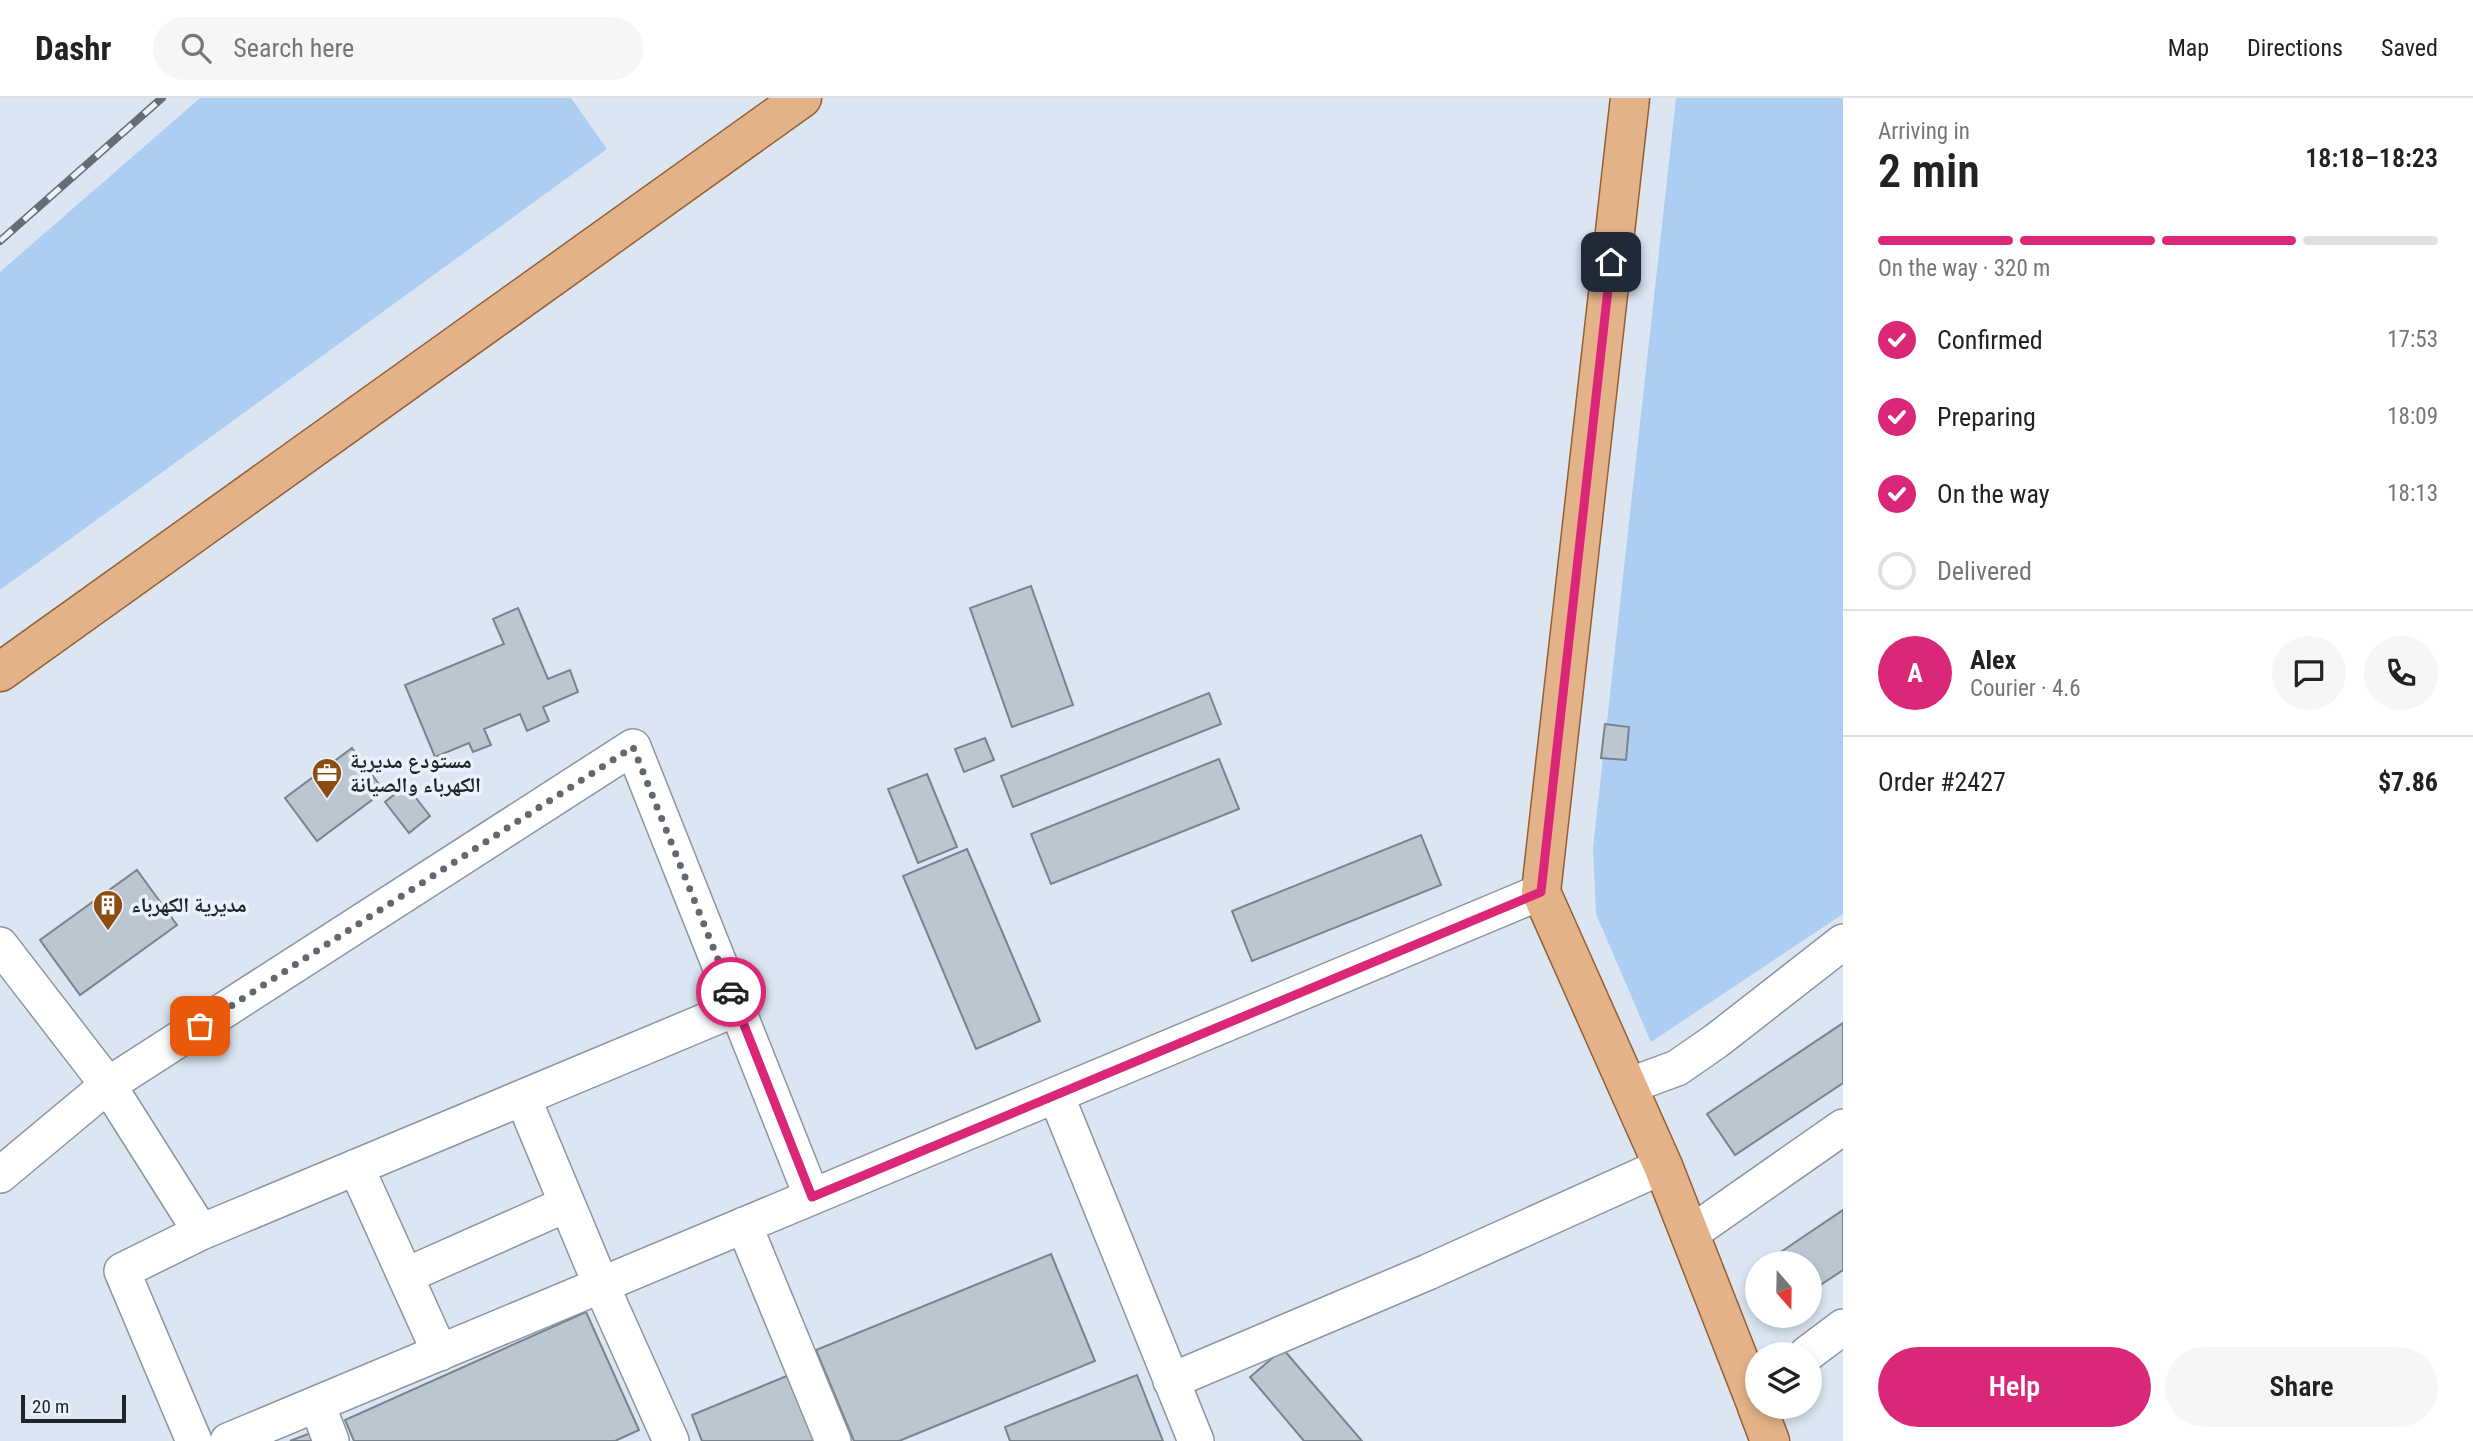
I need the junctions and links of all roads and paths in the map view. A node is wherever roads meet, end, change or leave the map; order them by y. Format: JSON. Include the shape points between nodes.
{"nodes":[{"id":1,"x":802,"y":98,"type":"edge"},
{"id":2,"x":1630,"y":98,"type":"edge"},
{"id":3,"x":0,"y":672,"type":"edge"},
{"id":4,"x":1541,"y":892,"type":"junction"},
{"id":5,"x":1843,"y":942,"type":"edge"},
{"id":6,"x":0,"y":945,"type":"edge"},
{"id":7,"x":737,"y":1008,"type":"junction"},
{"id":8,"x":108,"y":1085,"type":"junction"},
{"id":9,"x":1628,"y":1086,"type":"junction"},
{"id":10,"x":1056,"y":1095,"type":"junction"},
{"id":11,"x":523,"y":1098,"type":"junction"},
{"id":12,"x":1843,"y":1127,"type":"edge"},
{"id":13,"x":1664,"y":1166,"type":"junction"},
{"id":14,"x":356,"y":1167,"type":"junction"},
{"id":15,"x":0,"y":1175,"type":"edge"},
{"id":16,"x":812,"y":1197,"type":"junction"},
{"id":17,"x":567,"y":1204,"type":"junction"},
{"id":18,"x":744,"y":1225,"type":"junction"},
{"id":19,"x":201,"y":1232,"type":"junction"},
{"id":20,"x":1690,"y":1234,"type":"junction"},
{"id":21,"x":404,"y":1276,"type":"junction"},
{"id":22,"x":601,"y":1285,"type":"junction"},
{"id":23,"x":1843,"y":1327,"type":"edge"},
{"id":24,"x":1822,"y":1343,"type":"edge"},
{"id":25,"x":440,"y":1353,"type":"junction"},
{"id":26,"x":1745,"y":1375,"type":"edge"},
{"id":27,"x":1171,"y":1381,"type":"junction"},
{"id":28,"x":317,"y":1404,"type":"junction"},
{"id":29,"x":659,"y":1437,"type":"edge"},
{"id":30,"x":194,"y":1441,"type":"edge"},
{"id":31,"x":228,"y":1441,"type":"edge"},
{"id":32,"x":331,"y":1441,"type":"edge"},
{"id":33,"x":832,"y":1441,"type":"edge"},
{"id":34,"x":1196,"y":1441,"type":"edge"}],
"edges":[{"from":1,"to":3,"type":"main road"},
{"from":2,"to":4,"type":"main road"},
{"from":4,"to":9,"type":"main road"},
{"from":4,"to":10,"type":"street"},
{"from":5,"to":9,"type":"street","via":[[1677,1068]]},
{"from":6,"to":8,"type":"street"},
{"from":7,"to":8,"type":"street","via":[[633,747]]},
{"from":7,"to":11,"type":"street"},
{"from":7,"to":16,"type":"street"},
{"from":8,"to":15,"type":"street"},
{"from":8,"to":19,"type":"street"},
{"from":9,"to":13,"type":"main road"},
{"from":10,"to":16,"type":"street"},
{"from":10,"to":27,"type":"street"},
{"from":11,"to":14,"type":"street"},
{"from":11,"to":17,"type":"street"},
{"from":12,"to":20,"type":"street"},
{"from":13,"to":20,"type":"main road"},
{"from":13,"to":27,"type":"street"},
{"from":14,"to":19,"type":"street"},
{"from":14,"to":21,"type":"street"},
{"from":16,"to":18,"type":"street"},
{"from":17,"to":21,"type":"street"},
{"from":17,"to":22,"type":"street"},
{"from":18,"to":22,"type":"street"},
{"from":18,"to":33,"type":"street"},
{"from":19,"to":30,"type":"street","via":[[122,1271]]},
{"from":20,"to":26,"type":"main road"},
{"from":21,"to":25,"type":"street"},
{"from":22,"to":25,"type":"street"},
{"from":22,"to":29,"type":"street"},
{"from":23,"to":24,"type":"street"},
{"from":25,"to":28,"type":"street"},
{"from":27,"to":34,"type":"street"},
{"from":28,"to":31,"type":"street"},
{"from":28,"to":32,"type":"street"}]}
